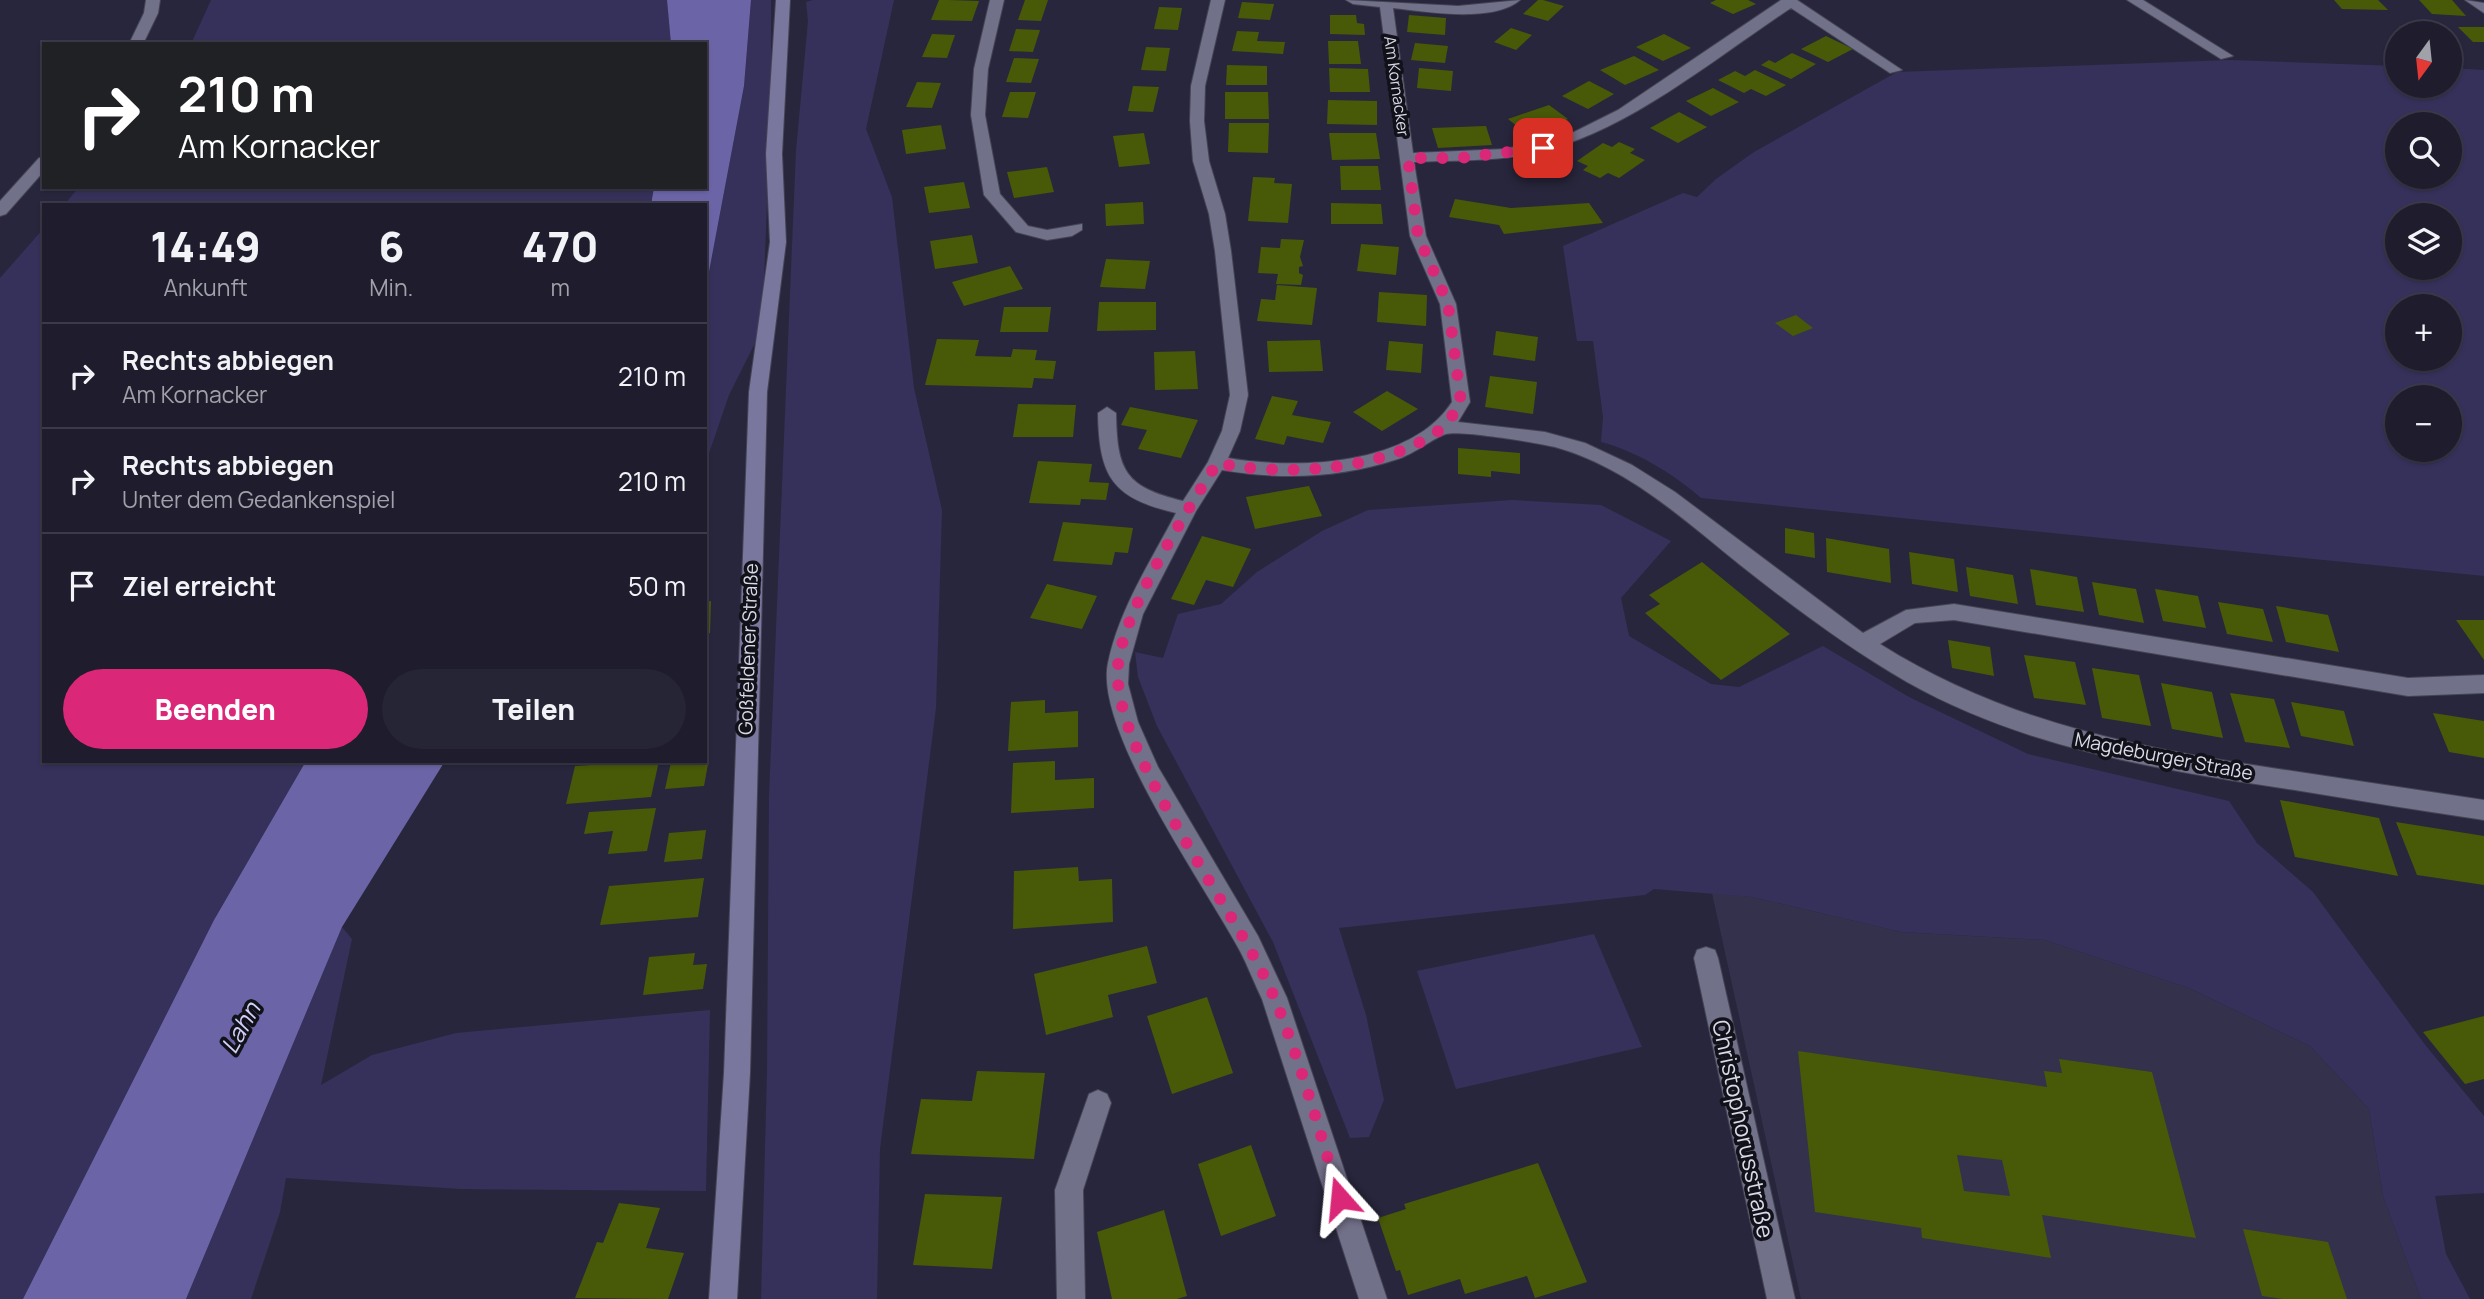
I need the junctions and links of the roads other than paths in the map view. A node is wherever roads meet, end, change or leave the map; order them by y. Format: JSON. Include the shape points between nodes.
{"nodes":[{"id":1,"x":153,"y":0,"type":"edge"},
{"id":2,"x":783,"y":0,"type":"edge"},
{"id":3,"x":997,"y":0,"type":"edge"},
{"id":4,"x":1218,"y":0,"type":"edge"},
{"id":5,"x":1353,"y":0,"type":"edge"},
{"id":6,"x":1513,"y":0,"type":"edge"},
{"id":7,"x":2134,"y":0,"type":"edge"},
{"id":8,"x":2472,"y":0,"type":"edge"},
{"id":9,"x":1386,"y":1,"type":"edge"},
{"id":10,"x":1789,"y":1,"type":"edge"},
{"id":11,"x":2484,"y":9,"type":"edge"},
{"id":12,"x":137,"y":42,"type":"edge"},
{"id":13,"x":2225,"y":56,"type":"dead end"},
{"id":14,"x":1895,"y":70,"type":"dead end"},
{"id":15,"x":1408,"y":158,"type":"junction"},
{"id":16,"x":42,"y":163,"type":"edge"},
{"id":17,"x":0,"y":211,"type":"edge"},
{"id":18,"x":1076,"y":227,"type":"dead end"},
{"id":19,"x":1107,"y":413,"type":"dead end"},
{"id":20,"x":1444,"y":427,"type":"junction"},
{"id":21,"x":1217,"y":463,"type":"junction"},
{"id":22,"x":1188,"y":509,"type":"junction"},
{"id":23,"x":1863,"y":644,"type":"junction"},
{"id":24,"x":2484,"y":684,"type":"edge"},
{"id":25,"x":2484,"y":810,"type":"edge"},
{"id":26,"x":1706,"y":958,"type":"dead end"},
{"id":27,"x":1098,"y":1103,"type":"dead end"},
{"id":28,"x":723,"y":1299,"type":"edge"},
{"id":29,"x":1071,"y":1299,"type":"edge"},
{"id":30,"x":1373,"y":1299,"type":"edge"},
{"id":31,"x":1781,"y":1299,"type":"edge"}],
"edges":[{"from":1,"to":12,"type":"street"},
{"from":2,"to":28,"type":"main road","name":"Goßfeldener Straße","via":[[774,154],[778,242],[758,393],[737,1073]]},
{"from":3,"to":18,"type":"street","via":[[981,69],[978,115],[992,195],[1022,229],[1047,235]]},
{"from":4,"to":21,"type":"street","via":[[1198,86],[1197,121],[1200,161],[1223,251],[1239,396]]},
{"from":5,"to":9,"type":"street"},
{"from":6,"to":9,"type":"street","via":[[1467,8]]},
{"from":7,"to":13,"type":"street"},
{"from":8,"to":11,"type":"street"},
{"from":9,"to":15,"type":"street","name":"Am Kornacker"},
{"from":10,"to":14,"type":"street"},
{"from":10,"to":15,"type":"street","via":[[1623,113],[1575,137],[1505,154]]},
{"from":15,"to":20,"type":"street","name":"Am Kornacker","via":[[1418,236],[1448,304],[1461,402]]},
{"from":16,"to":17,"type":"street"},
{"from":19,"to":22,"type":"street","via":[[1107,449],[1113,473],[1128,489],[1158,503]]},
{"from":20,"to":21,"type":"street","via":[[1399,451],[1350,462],[1284,470]]},
{"from":20,"to":23,"type":"street","name":"Magdeburger Straße","via":[[1553,440],[1640,477],[1678,500]]},
{"from":21,"to":22,"type":"street"},
{"from":22,"to":30,"type":"street","via":[[1124,637],[1118,664],[1119,698],[1149,772],[1249,944],[1274,998]]},
{"from":23,"to":24,"type":"street","via":[[1910,615],[1954,612],[2408,687]]},
{"from":23,"to":25,"type":"street","name":"Magdeburger Straße","via":[[1944,692],[2055,733],[2208,767]]},
{"from":26,"to":31,"type":"street","name":"Christophorusstraße"},
{"from":27,"to":29,"type":"street","via":[[1069,1190]]}]}
